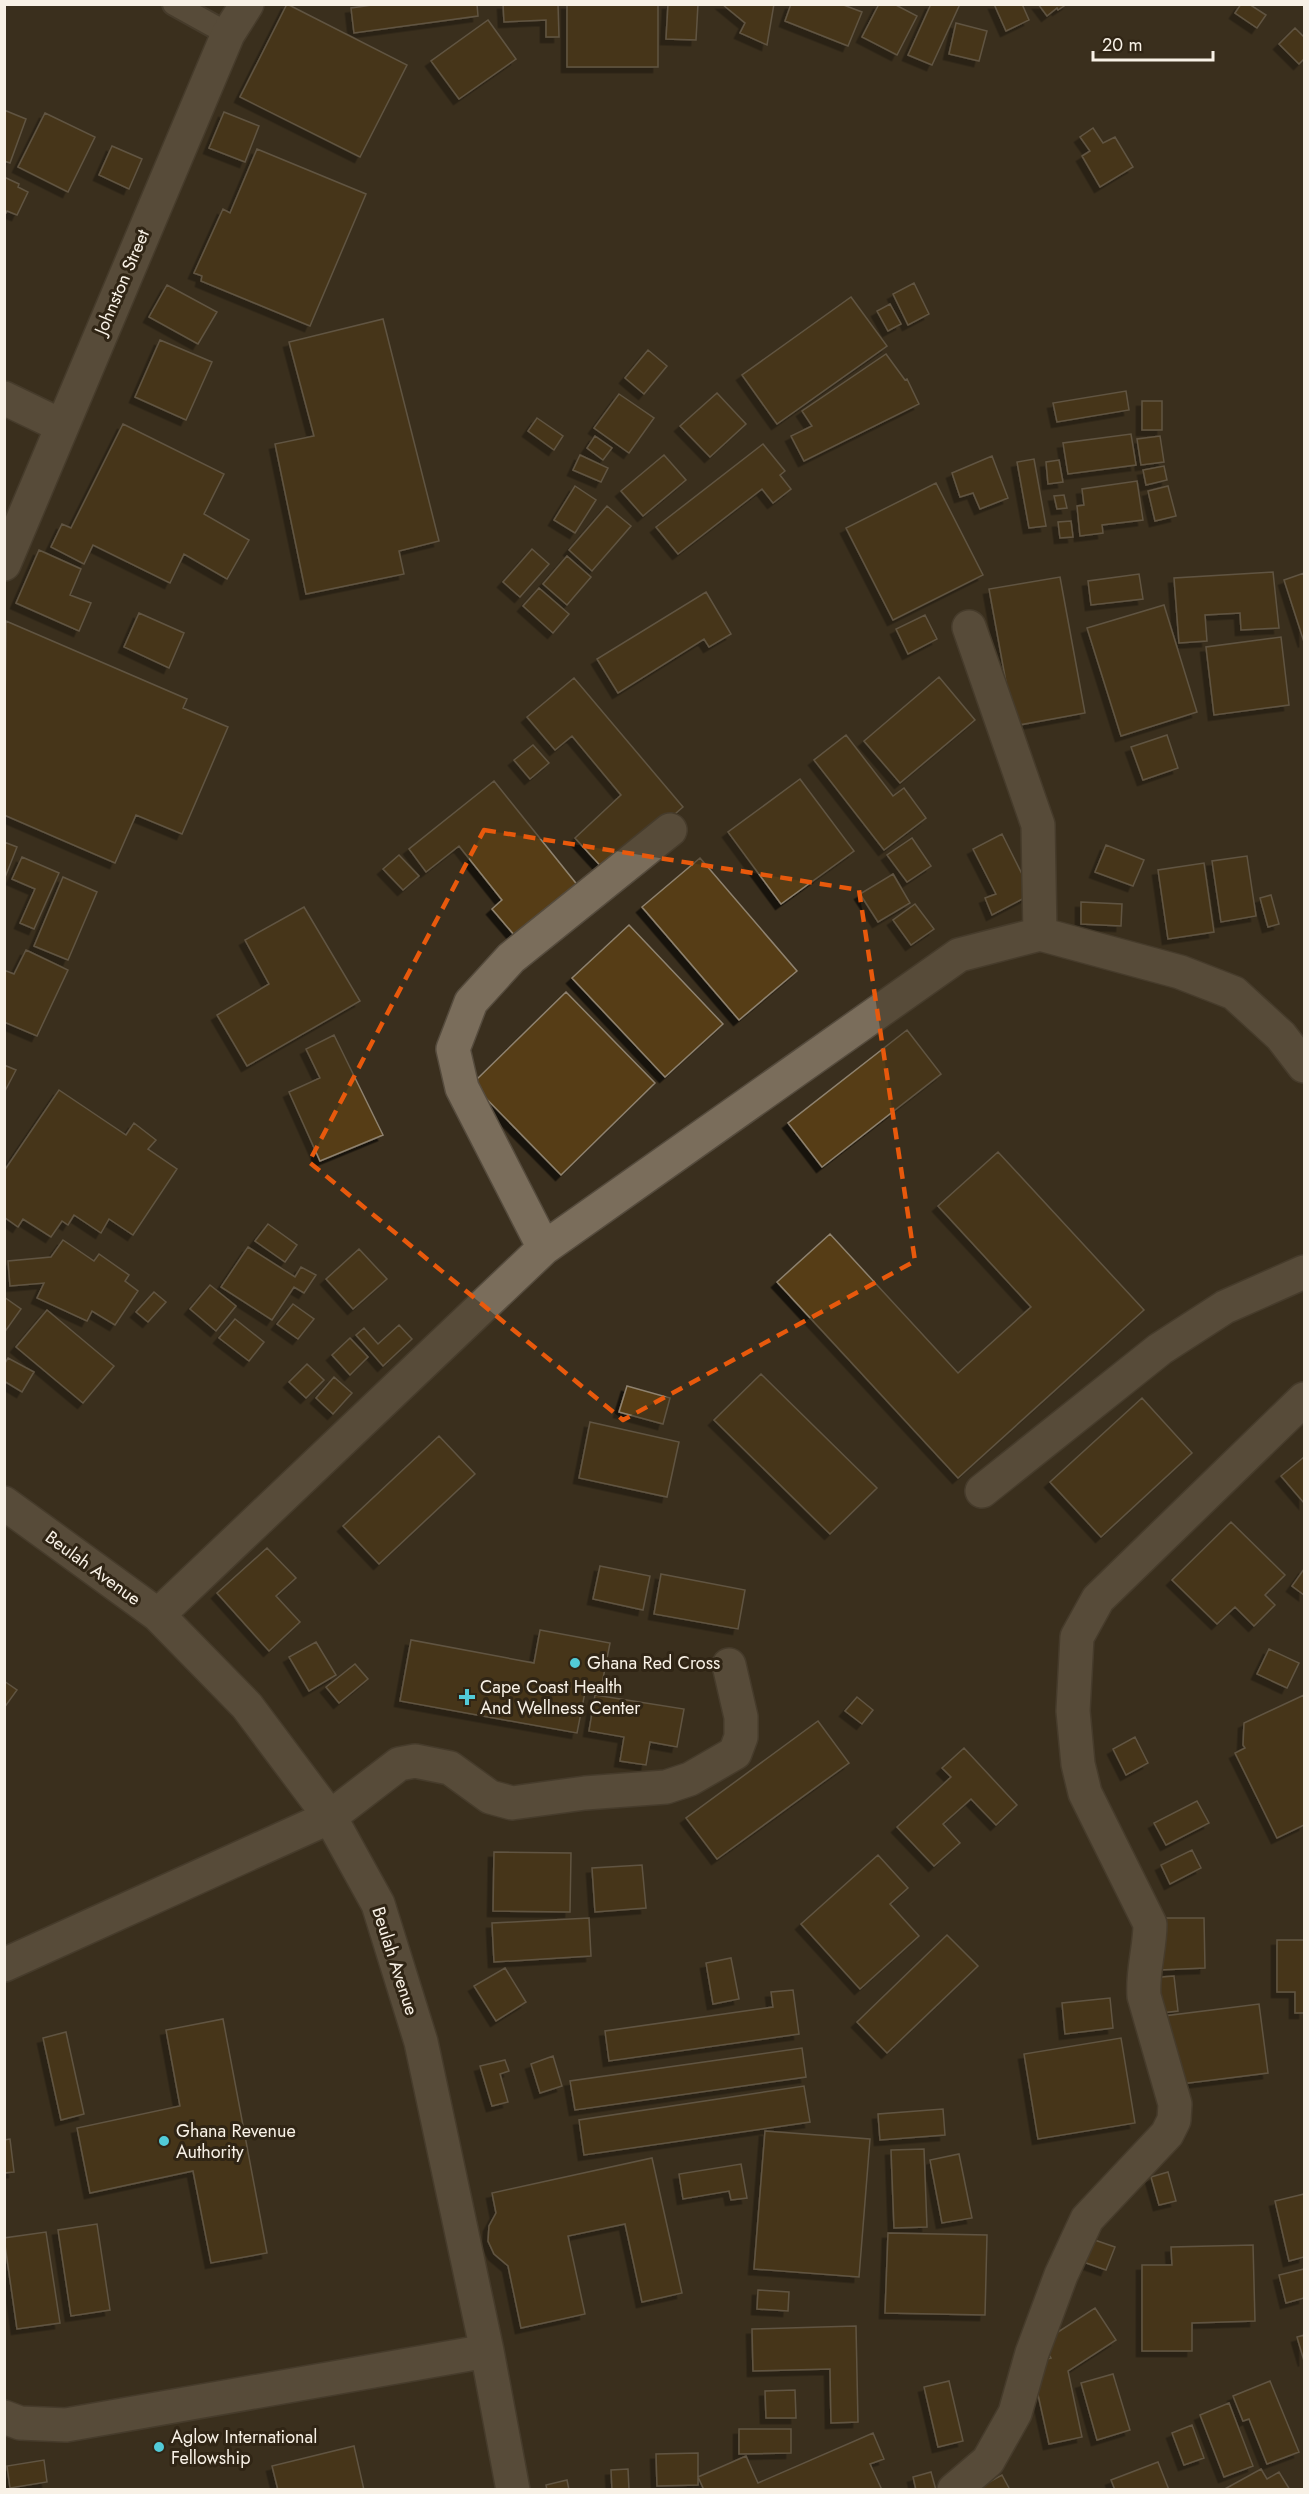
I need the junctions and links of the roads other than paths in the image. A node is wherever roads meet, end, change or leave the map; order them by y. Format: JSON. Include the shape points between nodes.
{"nodes":[{"id":1,"x":174,"y":4,"type":"edge"},
{"id":2,"x":247,"y":4,"type":"edge"},
{"id":3,"x":228,"y":34,"type":"junction"},
{"id":4,"x":4,"y":398,"type":"edge"},
{"id":5,"x":62,"y":426,"type":"junction"},
{"id":6,"x":4,"y":564,"type":"edge"},
{"id":7,"x":969,"y":627,"type":"dead end"},
{"id":8,"x":670,"y":830,"type":"dead end"},
{"id":9,"x":1040,"y":934,"type":"junction"},
{"id":10,"x":1305,"y":1066,"type":"edge"},
{"id":11,"x":544,"y":1248,"type":"junction"},
{"id":12,"x":1305,"y":1272,"type":"edge"},
{"id":13,"x":1305,"y":1399,"type":"edge"},
{"id":14,"x":982,"y":1491,"type":"dead end"},
{"id":15,"x":4,"y":1503,"type":"edge"},
{"id":16,"x":158,"y":1615,"type":"junction"},
{"id":17,"x":729,"y":1665,"type":"dead end"},
{"id":18,"x":330,"y":1817,"type":"junction"},
{"id":19,"x":4,"y":1965,"type":"edge"},
{"id":20,"x":487,"y":2351,"type":"junction"},
{"id":21,"x":4,"y":2417,"type":"edge"},
{"id":22,"x":513,"y":2490,"type":"edge"},
{"id":23,"x":954,"y":2490,"type":"edge"}],
"edges":[{"from":1,"to":3,"type":"lane"},
{"from":2,"to":3,"type":"street","name":"Johnston Street"},
{"from":3,"to":5,"type":"street","name":"Johnston Street"},
{"from":4,"to":5,"type":"street"},
{"from":5,"to":6,"type":"street","name":"Johnston Street"},
{"from":7,"to":9,"type":"street","via":[[1038,825]]},
{"from":8,"to":11,"type":"street","via":[[511,958],[471,1002],[453,1049],[462,1088]]},
{"from":9,"to":10,"type":"street","via":[[1180,972],[1234,993],[1281,1036]]},
{"from":9,"to":11,"type":"street","via":[[959,955]]},
{"from":11,"to":16,"type":"street"},
{"from":12,"to":14,"type":"street","via":[[1225,1307],[1160,1349]]},
{"from":13,"to":23,"type":"street","via":[[1098,1599],[1077,1637],[1072,1711],[1078,1764],[1085,1793],[1150,1924],[1143,1996],[1175,2104],[1174,2120],[1167,2134],[1087,2218],[1060,2275],[1015,2414],[988,2461]]},
{"from":15,"to":16,"type":"street","name":"Beulah Avenue"},
{"from":16,"to":18,"type":"street","name":"Beulah Avenue","via":[[247,1706]]},
{"from":17,"to":18,"type":"street","via":[[741,1717],[741,1737],[735,1753],[690,1779],[666,1787],[512,1803],[490,1797],[450,1768],[415,1761],[399,1764]]},
{"from":18,"to":19,"type":"street"},
{"from":18,"to":20,"type":"street","name":"Beulah Avenue","via":[[378,1904],[421,2042]]},
{"from":20,"to":21,"type":"street","via":[[66,2425],[20,2423]]},
{"from":20,"to":22,"type":"street","name":"Beulah Avenue"}]}
